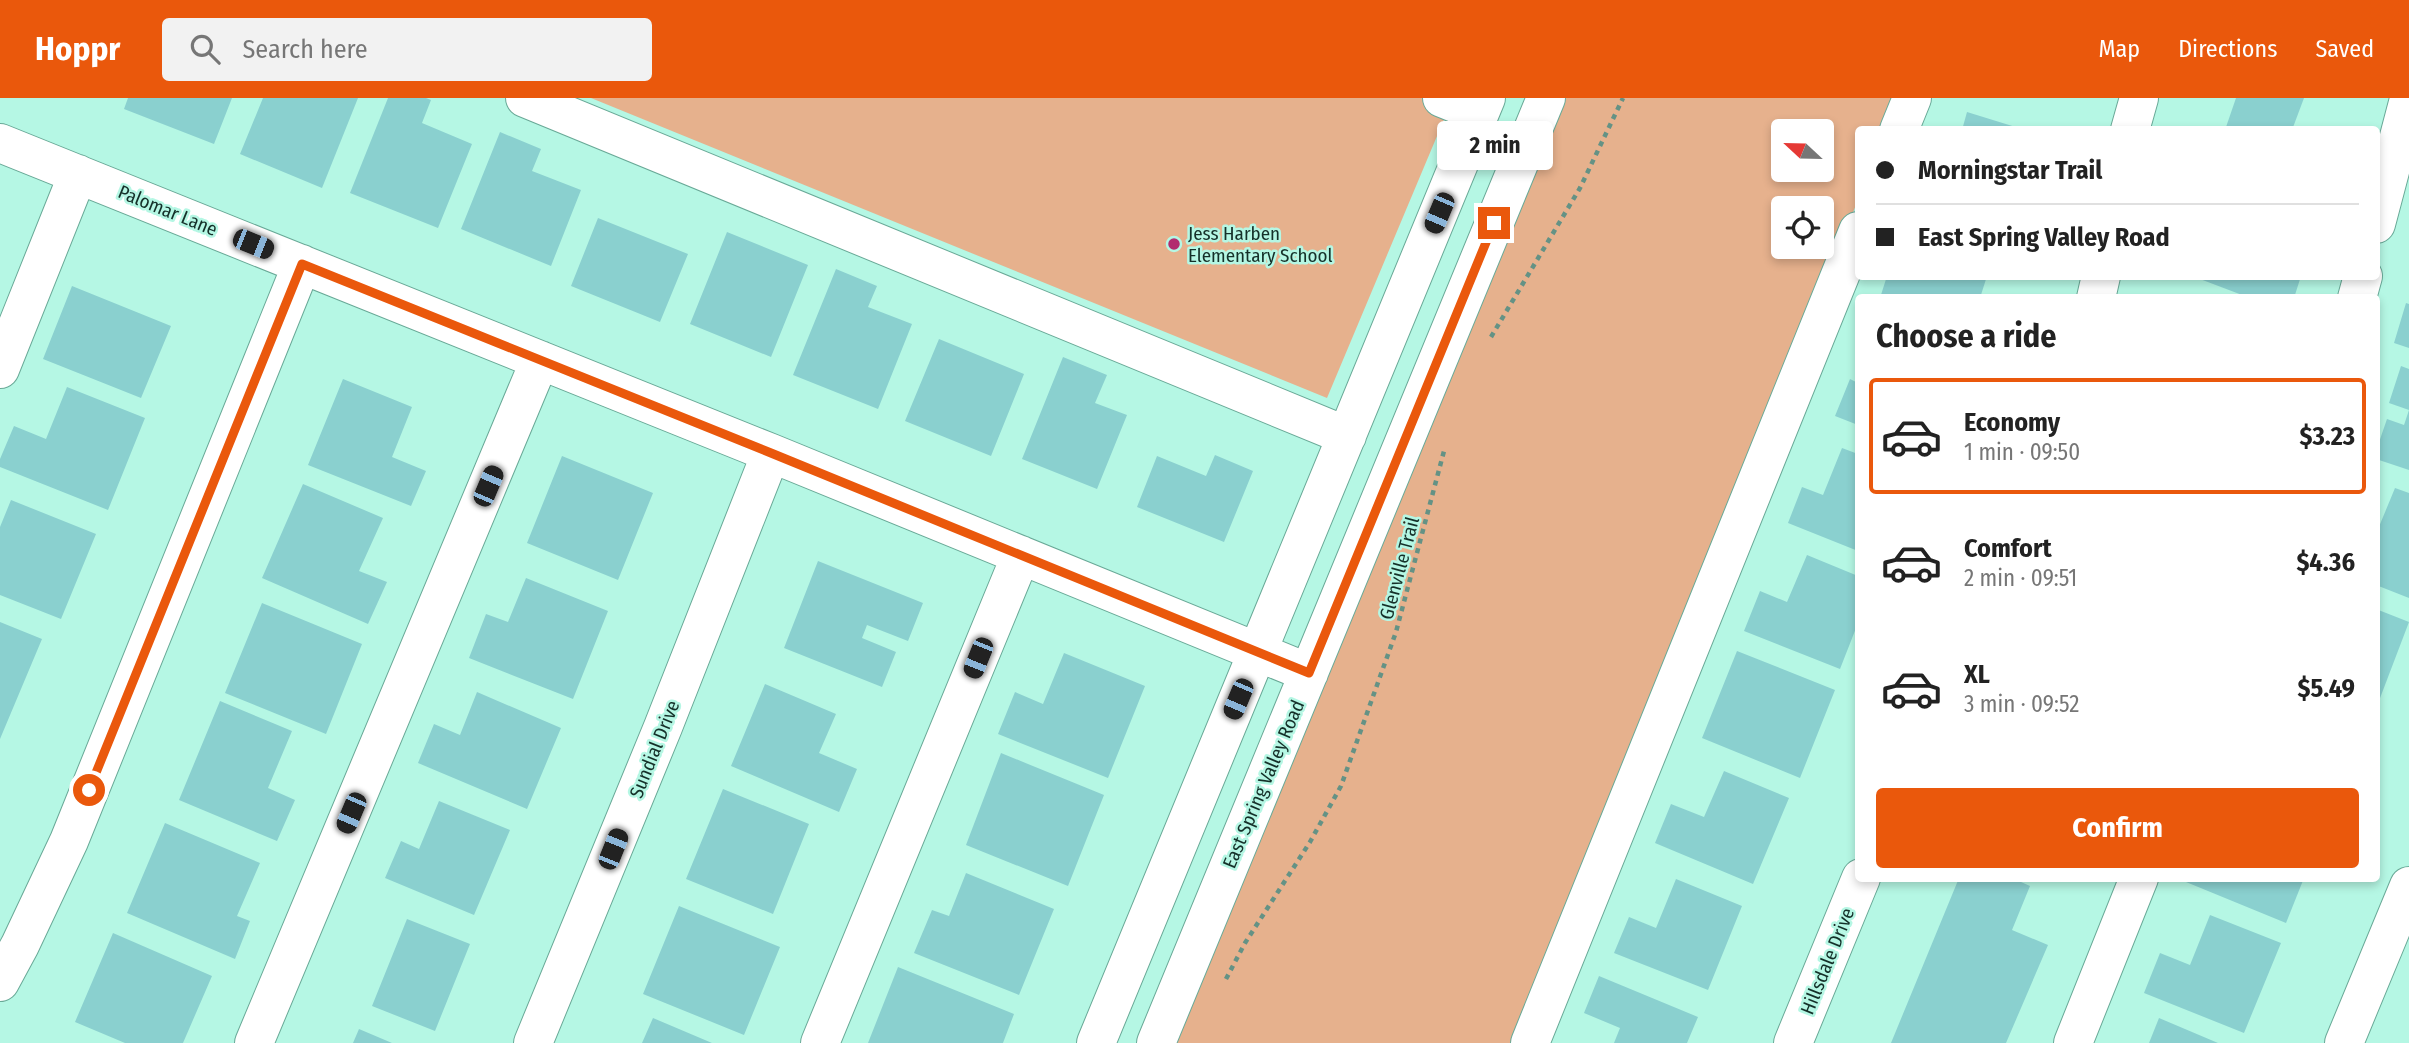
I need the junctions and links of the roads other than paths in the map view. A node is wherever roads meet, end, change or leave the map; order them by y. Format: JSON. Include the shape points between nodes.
{"nodes":[{"id":1,"x":525,"y":98,"type":"edge"},
{"id":2,"x":1442,"y":98,"type":"edge"},
{"id":3,"x":1546,"y":98,"type":"edge"},
{"id":4,"x":1912,"y":98,"type":"edge"},
{"id":5,"x":2139,"y":98,"type":"edge"},
{"id":6,"x":2409,"y":100,"type":"edge"},
{"id":7,"x":1483,"y":106,"type":"edge"},
{"id":8,"x":1901,"y":126,"type":"edge"},
{"id":9,"x":2131,"y":126,"type":"edge"},
{"id":10,"x":0,"y":143,"type":"edge"},
{"id":11,"x":78,"y":174,"type":"junction"},
{"id":12,"x":2380,"y":209,"type":"edge"},
{"id":13,"x":1855,"y":237,"type":"edge"},
{"id":14,"x":302,"y":264,"type":"junction"},
{"id":15,"x":540,"y":360,"type":"junction"},
{"id":16,"x":0,"y":369,"type":"edge"},
{"id":17,"x":1347,"y":436,"type":"junction"},
{"id":18,"x":771,"y":453,"type":"junction"},
{"id":19,"x":1021,"y":555,"type":"junction"},
{"id":20,"x":1258,"y":652,"type":"junction"},
{"id":21,"x":1309,"y":673,"type":"junction"},
{"id":22,"x":1859,"y":882,"type":"edge"},
{"id":23,"x":2137,"y":882,"type":"edge"},
{"id":24,"x":2409,"y":886,"type":"edge"},
{"id":25,"x":0,"y":982,"type":"edge"},
{"id":26,"x":254,"y":1043,"type":"edge"},
{"id":27,"x":533,"y":1043,"type":"edge"},
{"id":28,"x":820,"y":1043,"type":"edge"},
{"id":29,"x":1096,"y":1043,"type":"edge"},
{"id":30,"x":1156,"y":1043,"type":"edge"},
{"id":31,"x":1530,"y":1043,"type":"edge"},
{"id":32,"x":1793,"y":1043,"type":"edge"},
{"id":33,"x":2073,"y":1043,"type":"edge"},
{"id":34,"x":2344,"y":1043,"type":"edge"}],
"edges":[{"from":1,"to":17,"type":"street"},
{"from":2,"to":7,"type":"street"},
{"from":3,"to":21,"type":"street","name":"East Spring Valley Road"},
{"from":4,"to":8,"type":"street"},
{"from":5,"to":9,"type":"street"},
{"from":6,"to":12,"type":"street"},
{"from":7,"to":17,"type":"street"},
{"from":10,"to":11,"type":"street","name":"Palomar Lane"},
{"from":11,"to":14,"type":"street","name":"Palomar Lane"},
{"from":11,"to":16,"type":"street"},
{"from":13,"to":31,"type":"street"},
{"from":14,"to":15,"type":"street","name":"Palomar Lane"},
{"from":14,"to":25,"type":"street","via":[[69,841]]},
{"from":15,"to":18,"type":"street","name":"Palomar Lane"},
{"from":15,"to":26,"type":"street"},
{"from":17,"to":20,"type":"street"},
{"from":18,"to":19,"type":"street","name":"Palomar Lane"},
{"from":18,"to":27,"type":"street","name":"Sundial Drive"},
{"from":19,"to":20,"type":"street","name":"Palomar Lane"},
{"from":19,"to":28,"type":"street"},
{"from":20,"to":21,"type":"street","name":"Palomar Lane"},
{"from":20,"to":29,"type":"street"},
{"from":21,"to":30,"type":"street","name":"East Spring Valley Road"},
{"from":22,"to":32,"type":"street","name":"Hillsdale Drive"},
{"from":23,"to":33,"type":"street"},
{"from":24,"to":34,"type":"street"}]}
